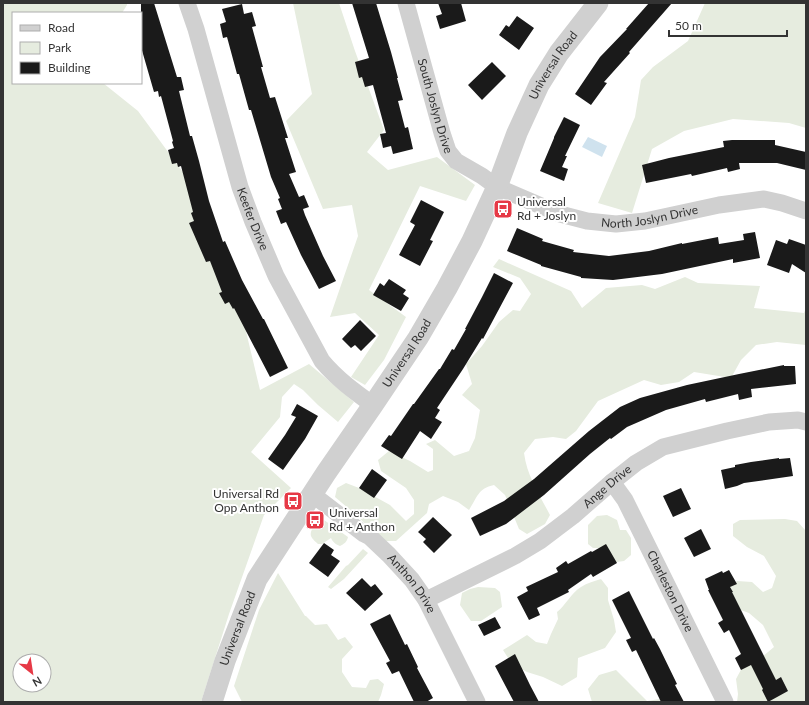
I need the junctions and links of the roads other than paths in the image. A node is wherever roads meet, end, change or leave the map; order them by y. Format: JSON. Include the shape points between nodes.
{"nodes":[{"id":1,"x":188,"y":3,"type":"edge"},
{"id":2,"x":406,"y":3,"type":"edge"},
{"id":3,"x":598,"y":3,"type":"edge"},
{"id":4,"x":496,"y":187,"type":"junction"},
{"id":5,"x":806,"y":211,"type":"edge"},
{"id":6,"x":373,"y":405,"type":"junction"},
{"id":7,"x":806,"y":422,"type":"edge"},
{"id":8,"x":612,"y":482,"type":"junction"},
{"id":9,"x":312,"y":494,"type":"junction"},
{"id":10,"x":426,"y":600,"type":"junction"},
{"id":11,"x":212,"y":702,"type":"edge"},
{"id":12,"x":477,"y":702,"type":"edge"},
{"id":13,"x":726,"y":702,"type":"edge"}],
"edges":[{"from":1,"to":6,"type":"street","name":"Keefer Drive","via":[[242,194],[276,276],[322,361],[347,386]]},
{"from":2,"to":4,"type":"street","name":"South Joslyn Drive","via":[[448,151],[456,161]]},
{"from":3,"to":4,"type":"street","name":"Universal Road","via":[[559,53],[539,85],[516,133]]},
{"from":4,"to":5,"type":"street","name":"North Joslyn Drive","via":[[560,214],[587,221],[612,223],[645,222],[719,205],[764,199]]},
{"from":4,"to":6,"type":"street","name":"Universal Road","via":[[447,288],[418,338]]},
{"from":6,"to":9,"type":"street","name":"Universal Road"},
{"from":7,"to":8,"type":"street","name":"Ange Drive","via":[[769,422],[663,447],[636,463]]},
{"from":8,"to":10,"type":"street","name":"Ange Drive","via":[[540,541]]},
{"from":8,"to":13,"type":"street","name":"Charleston Drive","via":[[625,500]]},
{"from":9,"to":10,"type":"street","name":"Anthon Drive","via":[[385,550]]},
{"from":9,"to":11,"type":"street","name":"Universal Road","via":[[257,579]]},
{"from":10,"to":12,"type":"street","name":"Anthon Drive"}]}
